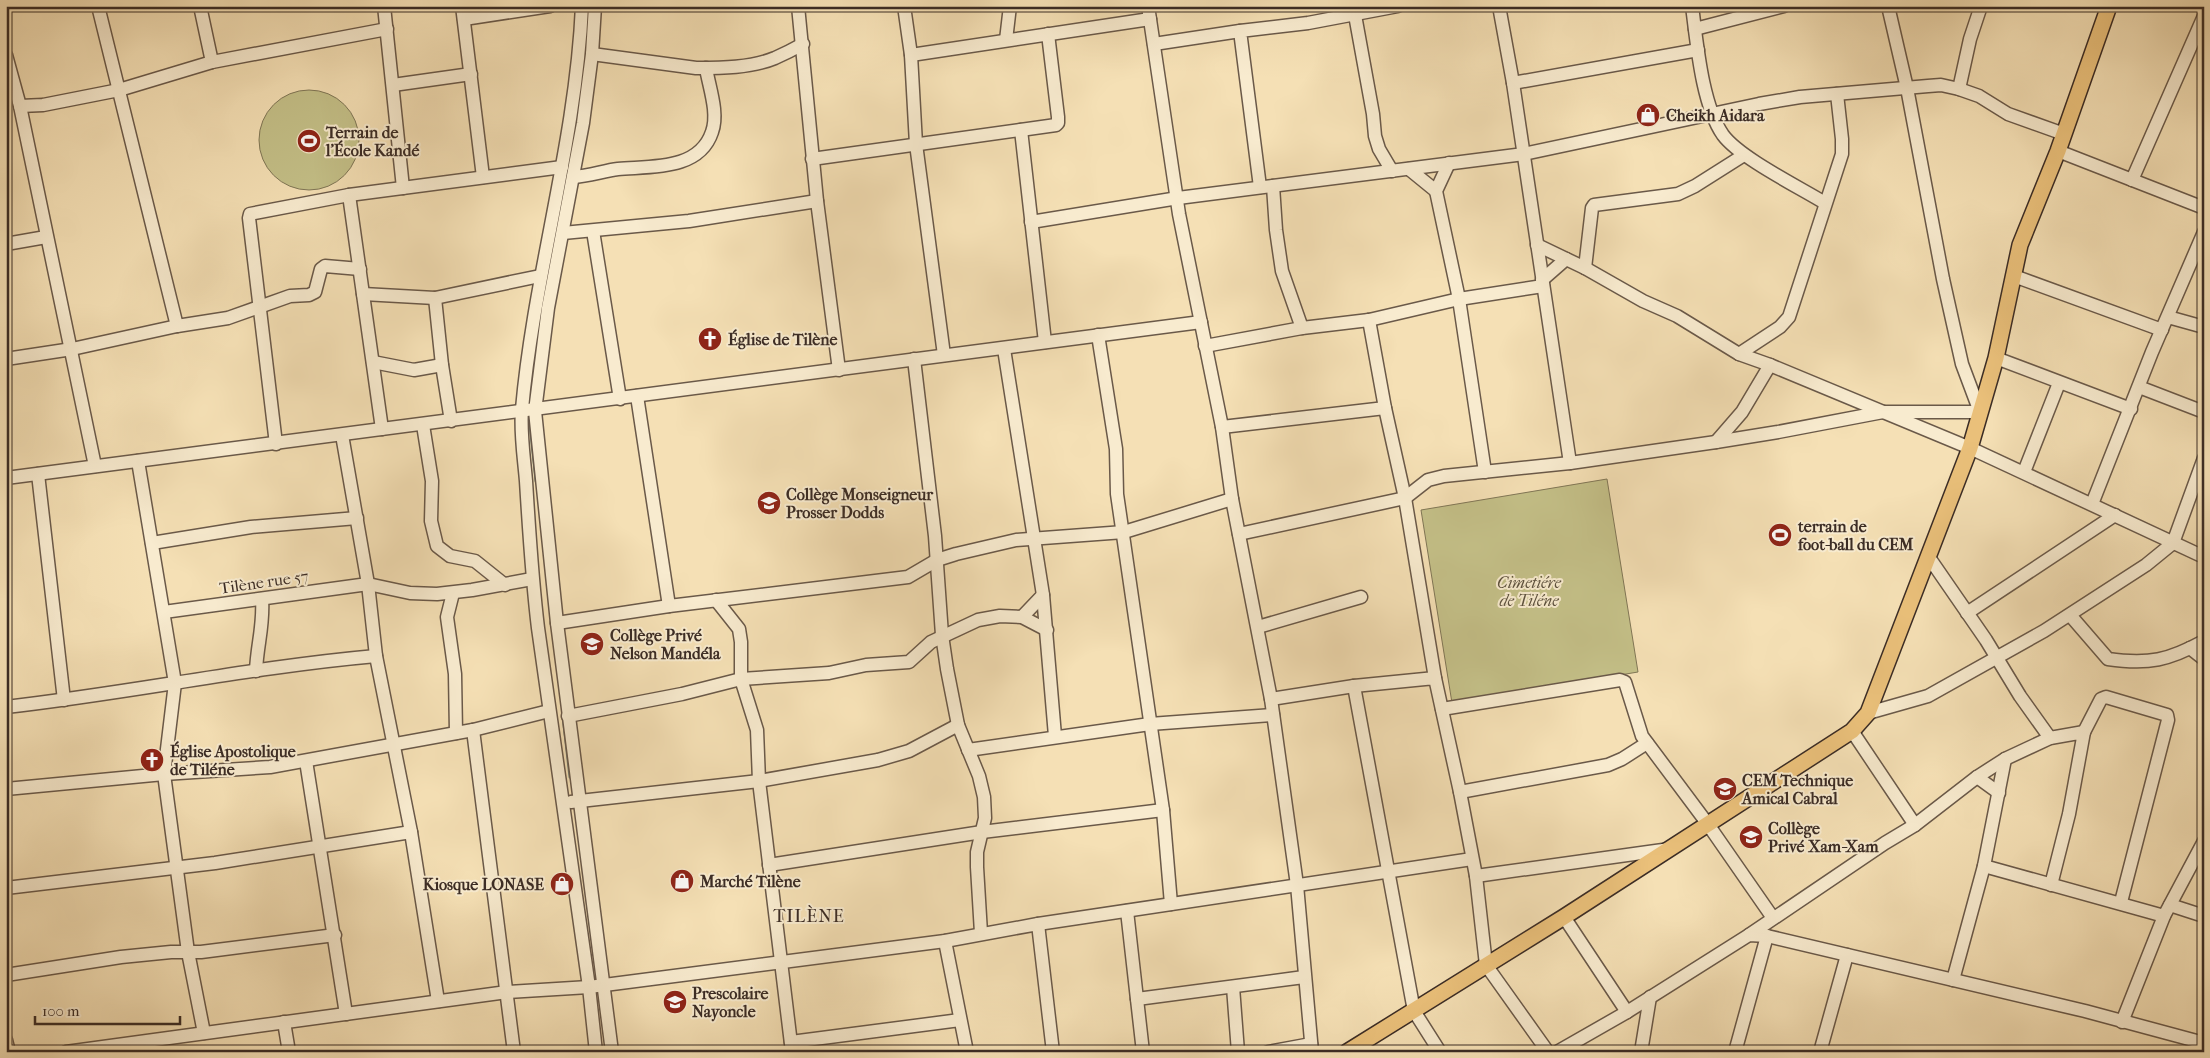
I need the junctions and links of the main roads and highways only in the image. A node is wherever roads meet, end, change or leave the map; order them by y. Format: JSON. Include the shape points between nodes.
{"nodes":[{"id":1,"x":2109,"y":6,"type":"edge"},
{"id":2,"x":1347,"y":1052,"type":"edge"}],
"edges":[{"from":1,"to":2,"type":"main road","via":[[2058,151],[2020,245],[1996,358],[1970,448],[1868,713],[1852,731]]}]}
